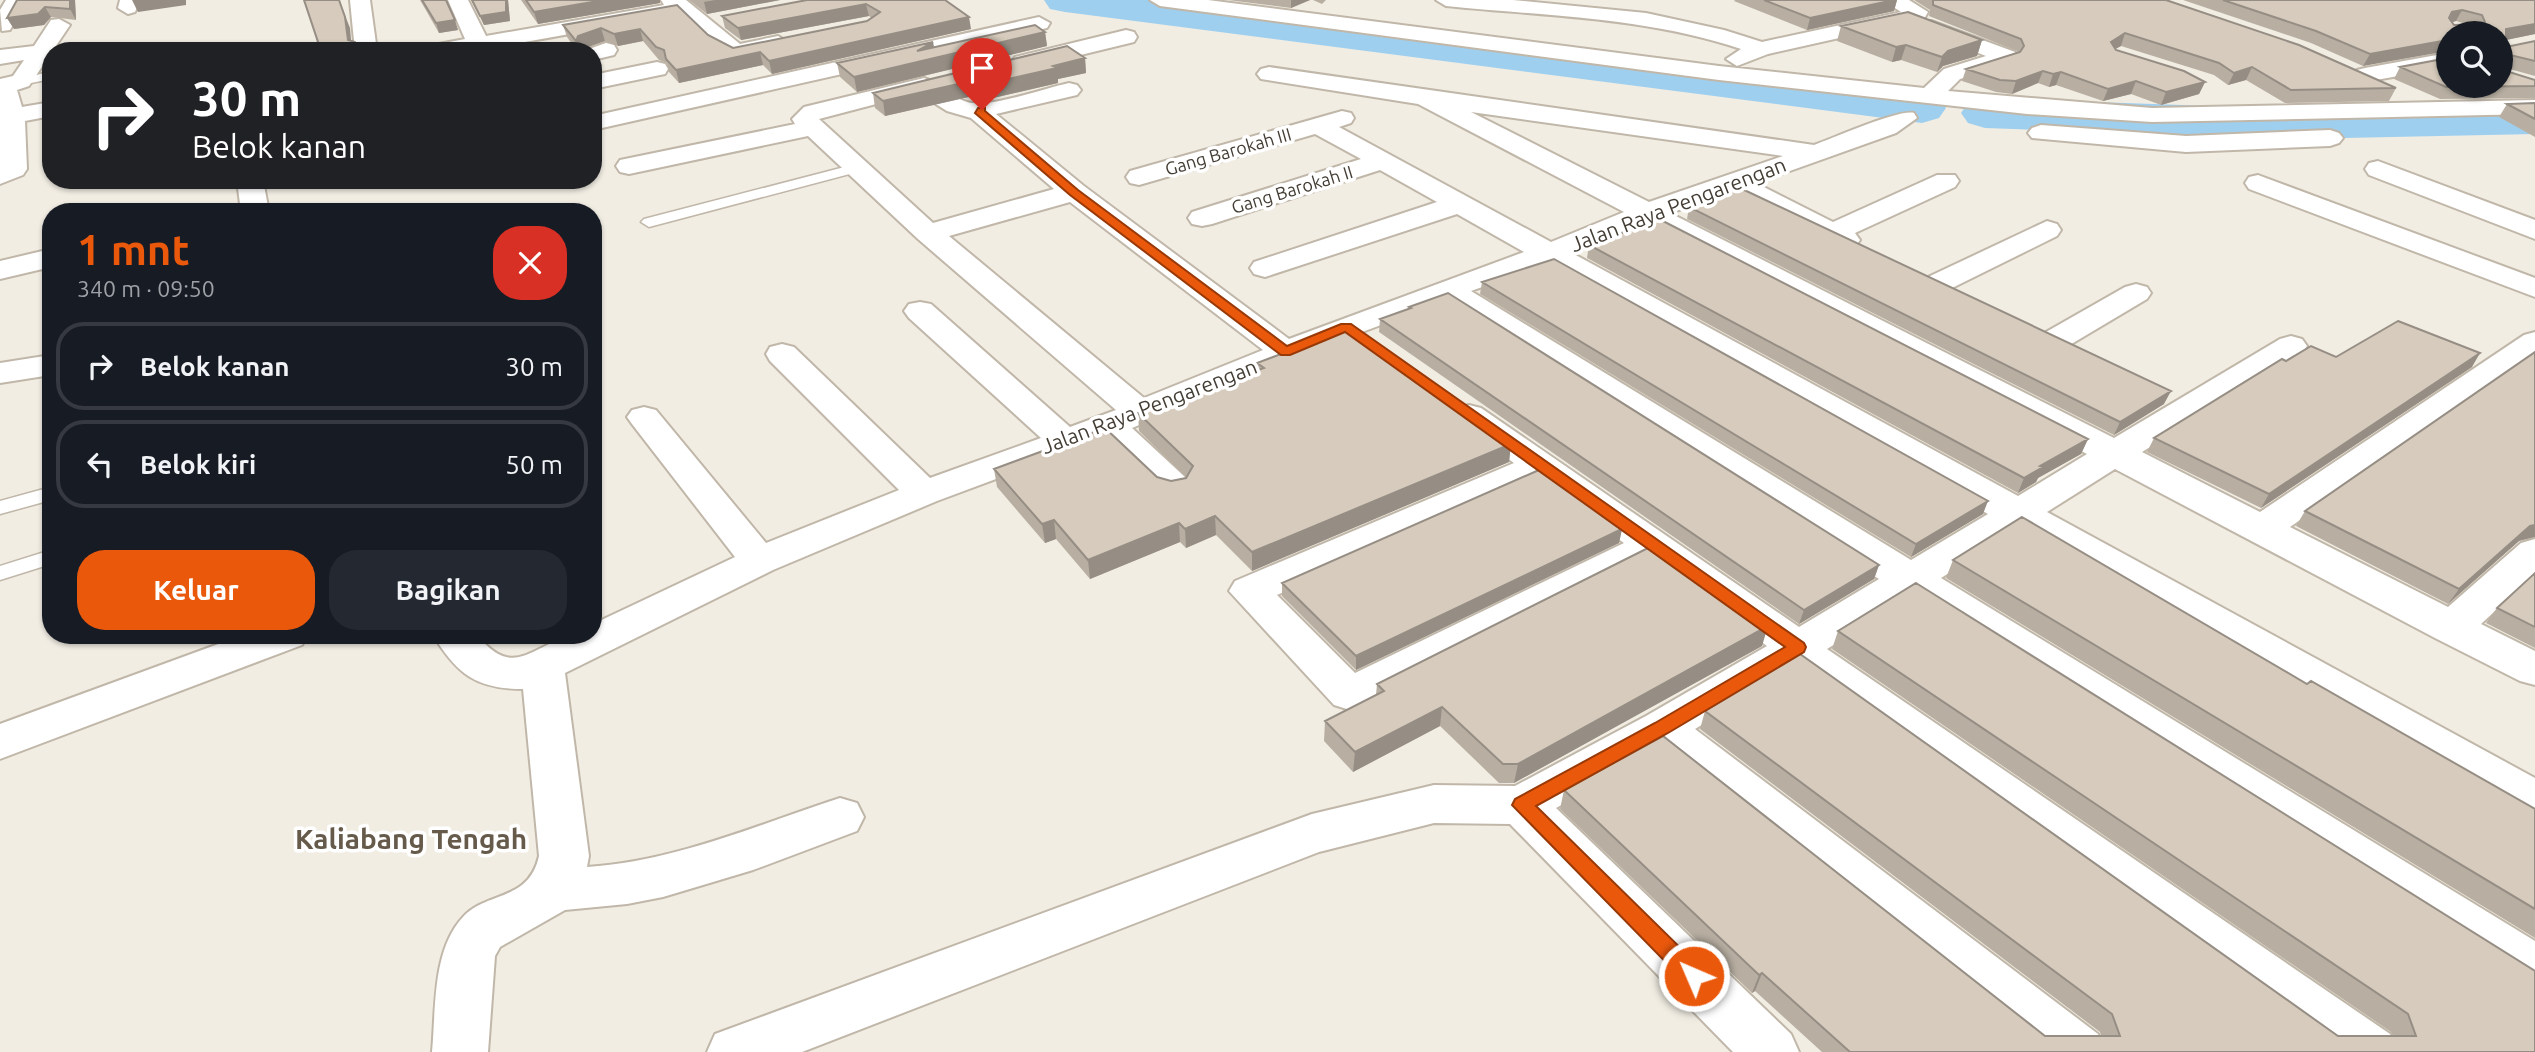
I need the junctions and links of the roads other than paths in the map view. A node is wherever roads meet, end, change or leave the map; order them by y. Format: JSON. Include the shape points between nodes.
{"nodes":[{"id":1,"x":16,"y":0,"type":"edge"},
{"id":2,"x":360,"y":0,"type":"edge"},
{"id":3,"x":457,"y":0,"type":"edge"},
{"id":4,"x":1160,"y":0,"type":"edge"},
{"id":5,"x":1446,"y":0,"type":"edge"},
{"id":6,"x":1893,"y":0,"type":"edge"},
{"id":7,"x":1511,"y":3,"type":"edge"},
{"id":8,"x":676,"y":4,"type":"edge"},
{"id":9,"x":727,"y":19,"type":"edge"},
{"id":10,"x":1910,"y":19,"type":"junction"},
{"id":11,"x":1039,"y":23,"type":"dead end"},
{"id":12,"x":701,"y":24,"type":"junction"},
{"id":13,"x":2,"y":25,"type":"edge"},
{"id":14,"x":59,"y":25,"type":"dead end"},
{"id":15,"x":1126,"y":37,"type":"dead end"},
{"id":16,"x":889,"y":38,"type":"edge"},
{"id":17,"x":793,"y":40,"type":"edge"},
{"id":18,"x":49,"y":42,"type":"edge"},
{"id":19,"x":365,"y":42,"type":"edge"},
{"id":20,"x":478,"y":42,"type":"edge"},
{"id":21,"x":496,"y":42,"type":"edge"},
{"id":22,"x":1760,"y":49,"type":"junction"},
{"id":23,"x":42,"y":51,"type":"edge"},
{"id":24,"x":909,"y":51,"type":"junction"},
{"id":25,"x":42,"y":52,"type":"edge"},
{"id":26,"x":1398,"y":55,"type":"dead end"},
{"id":27,"x":0,"y":57,"type":"edge"},
{"id":28,"x":2436,"y":62,"type":"edge"},
{"id":29,"x":1007,"y":65,"type":"edge"},
{"id":30,"x":2340,"y":65,"type":"edge"},
{"id":31,"x":657,"y":69,"type":"dead end"},
{"id":32,"x":1719,"y":73,"type":"junction"},
{"id":33,"x":1269,"y":74,"type":"dead end"},
{"id":34,"x":2365,"y":75,"type":"junction"},
{"id":35,"x":42,"y":77,"type":"edge"},
{"id":36,"x":940,"y":78,"type":"junction"},
{"id":37,"x":602,"y":80,"type":"edge"},
{"id":38,"x":10,"y":83,"type":"edge"},
{"id":39,"x":1069,"y":90,"type":"dead end"},
{"id":40,"x":2221,"y":92,"type":"dead end"},
{"id":41,"x":1420,"y":97,"type":"junction"},
{"id":42,"x":2535,"y":107,"type":"edge"},
{"id":43,"x":1836,"y":110,"type":"dead end"},
{"id":44,"x":2429,"y":110,"type":"junction"},
{"id":45,"x":42,"y":111,"type":"edge"},
{"id":46,"x":978,"y":111,"type":"junction"},
{"id":47,"x":1944,"y":112,"type":"junction"},
{"id":48,"x":1864,"y":113,"type":"dead end"},
{"id":49,"x":2248,"y":114,"type":"junction"},
{"id":50,"x":12,"y":116,"type":"junction"},
{"id":51,"x":602,"y":124,"type":"edge"},
{"id":52,"x":1318,"y":125,"type":"junction"},
{"id":53,"x":811,"y":128,"type":"junction"},
{"id":54,"x":683,"y":129,"type":"junction"},
{"id":55,"x":2020,"y":131,"type":"dead end"},
{"id":56,"x":2535,"y":131,"type":"edge"},
{"id":57,"x":2410,"y":133,"type":"dead end"},
{"id":58,"x":2356,"y":136,"type":"dead end"},
{"id":59,"x":1813,"y":152,"type":"junction"},
{"id":60,"x":1382,"y":161,"type":"junction"},
{"id":61,"x":629,"y":166,"type":"dead end"},
{"id":62,"x":856,"y":168,"type":"junction"},
{"id":63,"x":2378,"y":169,"type":"dead end"},
{"id":64,"x":0,"y":176,"type":"edge"},
{"id":65,"x":1139,"y":177,"type":"dead end"},
{"id":66,"x":1946,"y":181,"type":"dead end"},
{"id":67,"x":1735,"y":183,"type":"junction"},
{"id":68,"x":2258,"y":183,"type":"dead end"},
{"id":69,"x":1074,"y":192,"type":"junction"},
{"id":70,"x":1460,"y":204,"type":"junction"},
{"id":71,"x":1648,"y":212,"type":"junction"},
{"id":72,"x":1202,"y":218,"type":"dead end"},
{"id":73,"x":649,"y":222,"type":"dead end"},
{"id":74,"x":2047,"y":230,"type":"dead end"},
{"id":75,"x":2535,"y":230,"type":"edge"},
{"id":76,"x":928,"y":233,"type":"junction"},
{"id":77,"x":1832,"y":233,"type":"junction"},
{"id":78,"x":1867,"y":250,"type":"edge"},
{"id":79,"x":1548,"y":253,"type":"junction"},
{"id":80,"x":42,"y":260,"type":"edge"},
{"id":81,"x":1265,"y":268,"type":"dead end"},
{"id":82,"x":0,"y":270,"type":"edge"},
{"id":83,"x":2535,"y":288,"type":"edge"},
{"id":84,"x":1446,"y":289,"type":"junction"},
{"id":85,"x":2136,"y":293,"type":"dead end"},
{"id":86,"x":1974,"y":300,"type":"edge"},
{"id":87,"x":920,"y":311,"type":"dead end"},
{"id":88,"x":2535,"y":342,"type":"edge"},
{"id":89,"x":2291,"y":346,"type":"dead end"},
{"id":90,"x":1286,"y":352,"type":"junction"},
{"id":91,"x":782,"y":354,"type":"dead end"},
{"id":92,"x":2092,"y":355,"type":"edge"},
{"id":93,"x":42,"y":366,"type":"edge"},
{"id":94,"x":0,"y":373,"type":"edge"},
{"id":95,"x":2162,"y":388,"type":"edge"},
{"id":96,"x":1440,"y":395,"type":"edge"},
{"id":97,"x":2197,"y":404,"type":"junction"},
{"id":98,"x":644,"y":417,"type":"dead end"},
{"id":99,"x":1124,"y":418,"type":"junction"},
{"id":100,"x":1064,"y":440,"type":"junction"},
{"id":101,"x":2116,"y":454,"type":"junction"},
{"id":102,"x":1539,"y":466,"type":"junction"},
{"id":103,"x":1173,"y":486,"type":"edge"},
{"id":104,"x":924,"y":493,"type":"junction"},
{"id":105,"x":42,"y":496,"type":"edge"},
{"id":106,"x":0,"y":508,"type":"edge"},
{"id":107,"x":2017,"y":512,"type":"junction"},
{"id":108,"x":2260,"y":530,"type":"junction"},
{"id":109,"x":1653,"y":544,"type":"junction"},
{"id":110,"x":2535,"y":552,"type":"edge"},
{"id":111,"x":42,"y":560,"type":"edge"},
{"id":112,"x":759,"y":561,"type":"junction"},
{"id":113,"x":0,"y":573,"type":"edge"},
{"id":114,"x":1911,"y":577,"type":"junction"},
{"id":115,"x":2450,"y":628,"type":"junction"},
{"id":116,"x":602,"y":637,"type":"edge"},
{"id":117,"x":263,"y":644,"type":"edge"},
{"id":118,"x":461,"y":644,"type":"edge"},
{"id":119,"x":587,"y":644,"type":"edge"},
{"id":120,"x":1798,"y":647,"type":"junction"},
{"id":121,"x":542,"y":666,"type":"junction"},
{"id":122,"x":2535,"y":670,"type":"edge"},
{"id":123,"x":1662,"y":728,"type":"junction"},
{"id":124,"x":0,"y":742,"type":"edge"},
{"id":125,"x":2535,"y":800,"type":"edge"},
{"id":126,"x":1522,"y":805,"type":"junction"},
{"id":127,"x":840,"y":817,"type":"dead end"},
{"id":128,"x":553,"y":889,"type":"junction"},
{"id":129,"x":2535,"y":969,"type":"edge"},
{"id":130,"x":460,"y":1052,"type":"edge"},
{"id":131,"x":735,"y":1052,"type":"edge"},
{"id":132,"x":1770,"y":1052,"type":"edge"},
{"id":133,"x":2078,"y":1052,"type":"edge"},
{"id":134,"x":2370,"y":1052,"type":"edge"}],
"edges":[{"from":1,"to":13,"type":"street"},
{"from":2,"to":19,"type":"street"},
{"from":3,"to":20,"type":"street"},
{"from":4,"to":32,"type":"street","via":[[1363,18]]},
{"from":5,"to":7,"type":"street"},
{"from":6,"to":10,"type":"street","via":[[1918,12]]},
{"from":7,"to":22,"type":"street","via":[[1680,27],[1728,36]]},
{"from":8,"to":12,"type":"street"},
{"from":8,"to":21,"type":"street","via":[[573,17]]},
{"from":9,"to":12,"type":"street"},
{"from":10,"to":22,"type":"street"},
{"from":10,"to":47,"type":"street","via":[[2007,57],[1952,74]]},
{"from":11,"to":24,"type":"street"},
{"from":12,"to":17,"type":"street","via":[[736,51]]},
{"from":14,"to":18,"type":"street"},
{"from":15,"to":29,"type":"street"},
{"from":16,"to":24,"type":"street"},
{"from":22,"to":32,"type":"street","via":[[1744,54]]},
{"from":23,"to":27,"type":"street"},
{"from":24,"to":36,"type":"street"},
{"from":24,"to":54,"type":"street"},
{"from":25,"to":38,"type":"street"},
{"from":26,"to":43,"type":"street"},
{"from":28,"to":34,"type":"street"},
{"from":30,"to":34,"type":"street"},
{"from":31,"to":37,"type":"street"},
{"from":32,"to":47,"type":"street"},
{"from":33,"to":41,"type":"street"},
{"from":34,"to":44,"type":"street"},
{"from":35,"to":38,"type":"lane"},
{"from":36,"to":46,"type":"street","via":[[953,107]]},
{"from":36,"to":53,"type":"street","via":[[813,112],[804,119]]},
{"from":38,"to":50,"type":"street","via":[[5,90]]},
{"from":39,"to":46,"type":"street"},
{"from":40,"to":49,"type":"street"},
{"from":41,"to":52,"type":"street","name":"Gang Barokah III"},
{"from":41,"to":59,"type":"street"},
{"from":41,"to":71,"type":"street"},
{"from":42,"to":44,"type":"street"},
{"from":44,"to":49,"type":"street"},
{"from":45,"to":50,"type":"street"},
{"from":46,"to":69,"type":"street"},
{"from":47,"to":48,"type":"street"},
{"from":47,"to":49,"type":"street"},
{"from":47,"to":59,"type":"street","name":"Jalan Raya Pengarengan"},
{"from":50,"to":64,"type":"street","via":[[14,169]]},
{"from":51,"to":54,"type":"street"},
{"from":52,"to":60,"type":"street"},
{"from":52,"to":65,"type":"street","name":"Gang Barokah III"},
{"from":53,"to":54,"type":"street"},
{"from":53,"to":62,"type":"street"},
{"from":54,"to":61,"type":"street"},
{"from":55,"to":58,"type":"street","via":[[2186,144]]},
{"from":56,"to":57,"type":"street"},
{"from":59,"to":67,"type":"street","name":"Jalan Raya Pengarengan"},
{"from":60,"to":70,"type":"street"},
{"from":60,"to":72,"type":"street","name":"Gang Barokah II"},
{"from":62,"to":73,"type":"lane"},
{"from":62,"to":76,"type":"street"},
{"from":63,"to":75,"type":"street"},
{"from":66,"to":77,"type":"street"},
{"from":67,"to":71,"type":"street","name":"Jalan Raya Pengarengan"},
{"from":67,"to":77,"type":"street"},
{"from":68,"to":83,"type":"street"},
{"from":69,"to":76,"type":"street"},
{"from":69,"to":90,"type":"street"},
{"from":70,"to":79,"type":"street"},
{"from":70,"to":81,"type":"street"},
{"from":71,"to":79,"type":"street","name":"Jalan Raya Pengarengan"},
{"from":71,"to":101,"type":"street"},
{"from":74,"to":86,"type":"street","via":[[1927,278]]},
{"from":76,"to":99,"type":"street"},
{"from":77,"to":78,"type":"street"},
{"from":79,"to":84,"type":"street","name":"Jalan Raya Pengarengan"},
{"from":79,"to":107,"type":"street"},
{"from":80,"to":82,"type":"street"},
{"from":84,"to":90,"type":"street","name":"Jalan Raya Pengarengan","via":[[1360,337]]},
{"from":84,"to":114,"type":"street"},
{"from":85,"to":92,"type":"street","via":[[2045,333]]},
{"from":87,"to":100,"type":"street"},
{"from":88,"to":108,"type":"street"},
{"from":89,"to":97,"type":"street"},
{"from":90,"to":99,"type":"street","name":"Jalan Raya Pengarengan"},
{"from":91,"to":104,"type":"street"},
{"from":93,"to":94,"type":"street"},
{"from":95,"to":97,"type":"street"},
{"from":96,"to":102,"type":"street"},
{"from":97,"to":101,"type":"street"},
{"from":98,"to":112,"type":"street"},
{"from":99,"to":100,"type":"street","name":"Jalan Raya Pengarengan"},
{"from":99,"to":103,"type":"street"},
{"from":100,"to":104,"type":"street","name":"Jalan Raya Pengarengan"},
{"from":101,"to":107,"type":"street"},
{"from":101,"to":108,"type":"street"},
{"from":102,"to":109,"type":"street"},
{"from":102,"to":109,"type":"street","via":[[1249,591],[1350,694]]},
{"from":104,"to":112,"type":"street","name":"Jalan Raya Pengarengan"},
{"from":105,"to":106,"type":"lane"},
{"from":107,"to":114,"type":"street"},
{"from":107,"to":125,"type":"street"},
{"from":108,"to":115,"type":"street"},
{"from":109,"to":120,"type":"street"},
{"from":110,"to":115,"type":"street"},
{"from":111,"to":113,"type":"lane"},
{"from":112,"to":116,"type":"street","name":"Jalan Raya Pengarengan"},
{"from":114,"to":120,"type":"street"},
{"from":114,"to":129,"type":"street"},
{"from":115,"to":122,"type":"street"},
{"from":117,"to":124,"type":"street"},
{"from":118,"to":121,"type":"street","name":"Jalan Raya Pengarengan","via":[[478,668],[496,675],[525,674]]},
{"from":119,"to":121,"type":"street","name":"Jalan Raya Pengarengan"},
{"from":120,"to":123,"type":"street"},
{"from":120,"to":134,"type":"street","via":[[1820,668]]},
{"from":121,"to":128,"type":"street","via":[[564,856]]},
{"from":123,"to":126,"type":"street"},
{"from":123,"to":133,"type":"street"},
{"from":126,"to":131,"type":"street","via":[[1434,804],[1312,834]]},
{"from":126,"to":132,"type":"street"},
{"from":127,"to":128,"type":"street","via":[[720,862],[617,886]]},
{"from":128,"to":130,"type":"street","via":[[482,931],[470,953]]}]}
